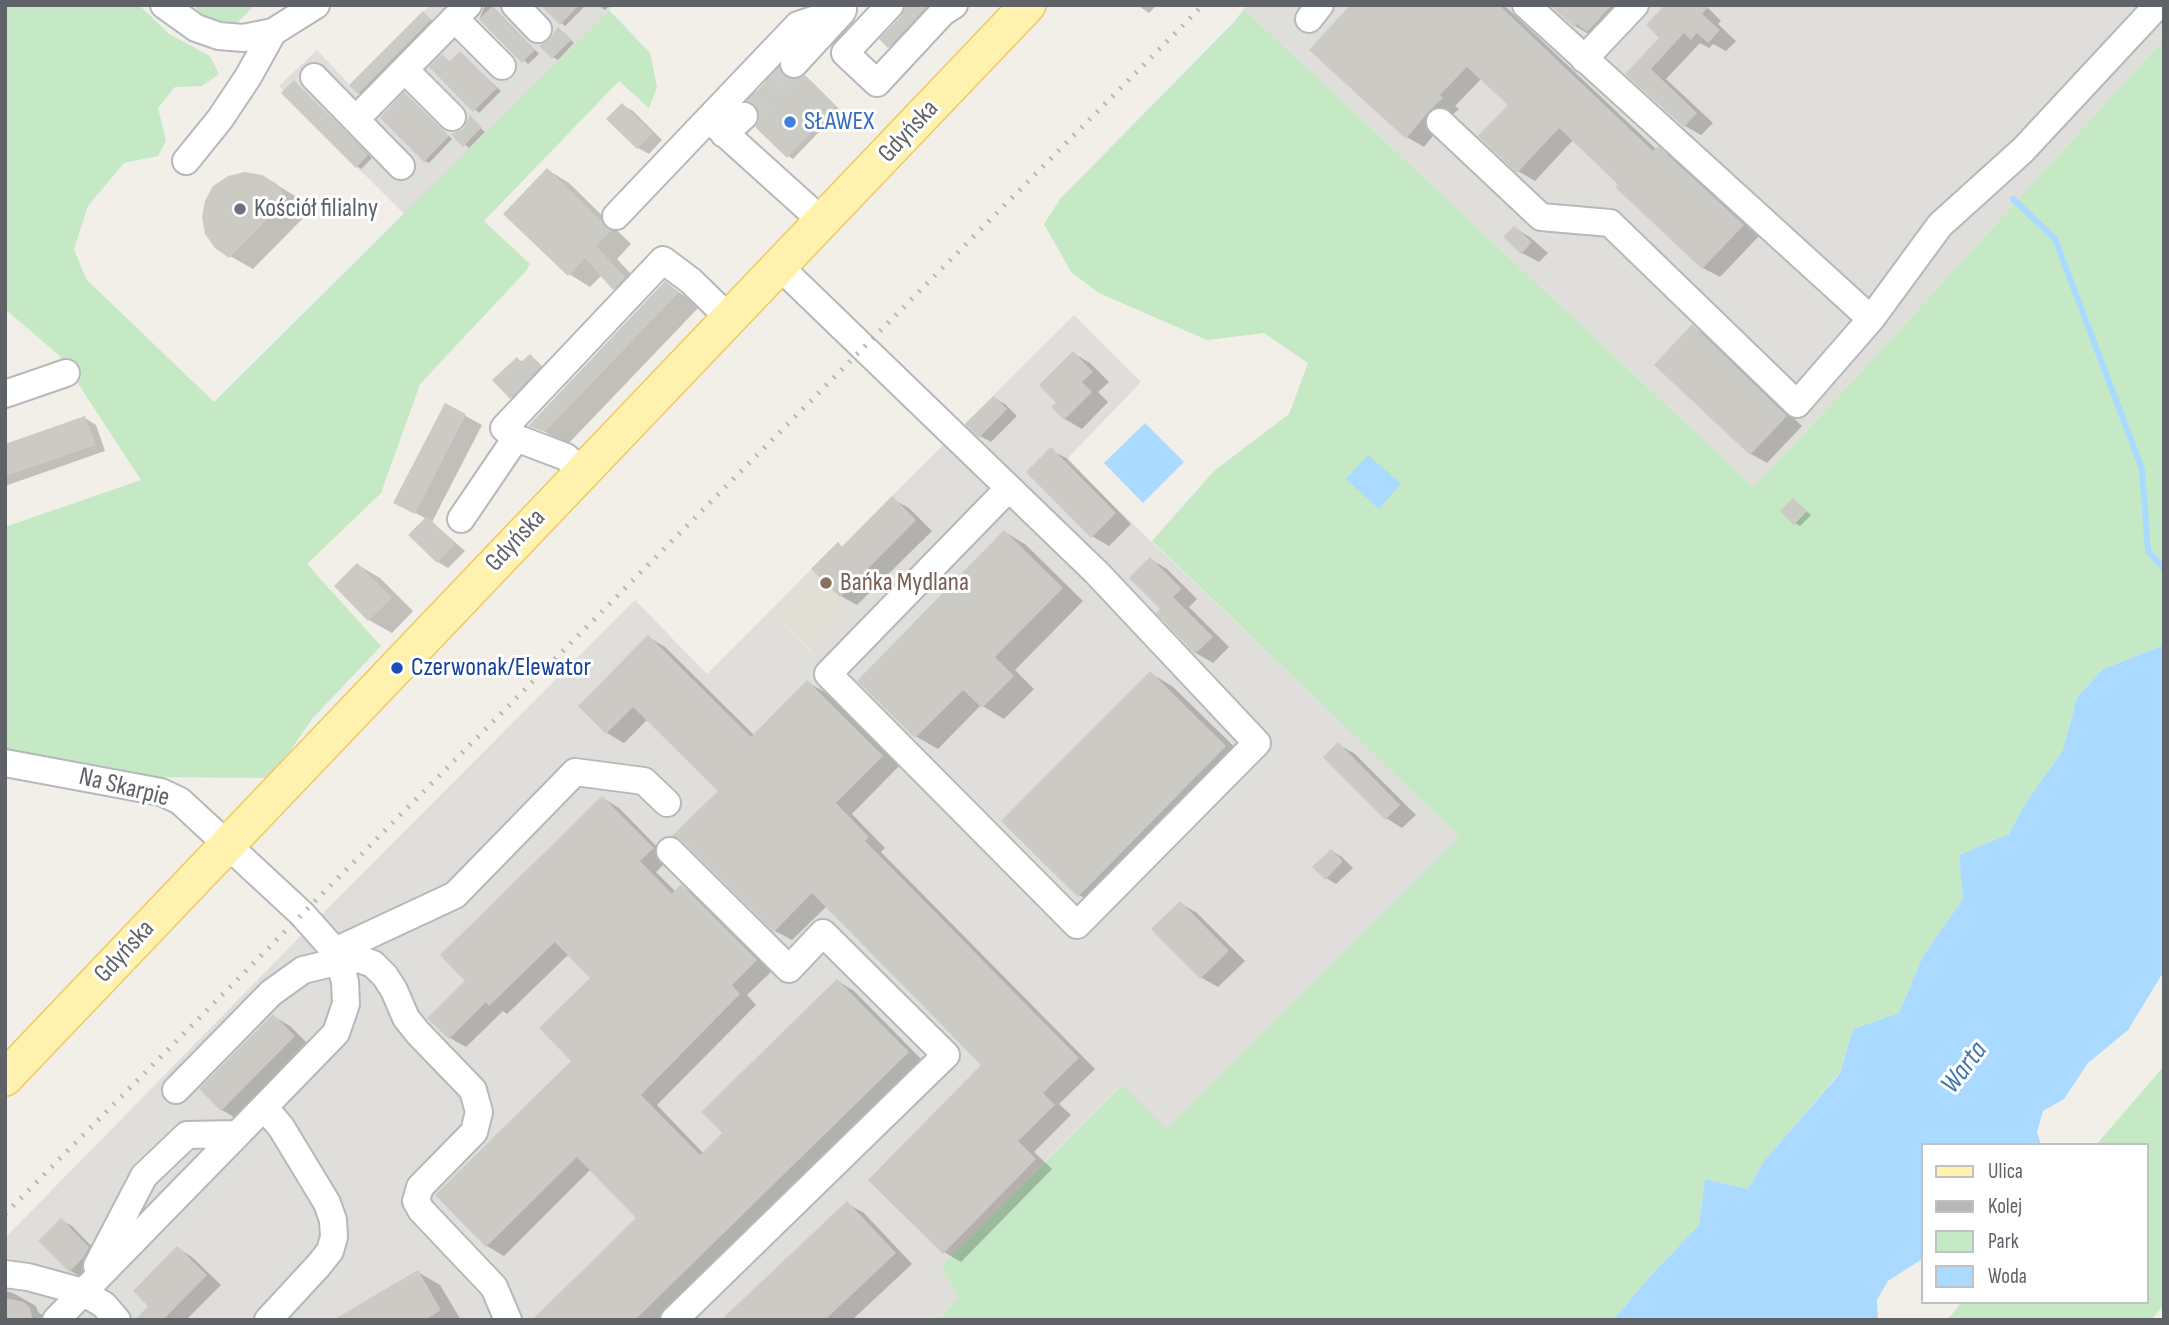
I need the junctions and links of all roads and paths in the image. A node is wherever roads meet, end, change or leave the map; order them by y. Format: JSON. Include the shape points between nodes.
{"nodes":[{"id":1,"x":164,"y":5,"type":"edge"},
{"id":2,"x":316,"y":5,"type":"edge"},
{"id":3,"x":515,"y":5,"type":"edge"},
{"id":4,"x":890,"y":5,"type":"edge"},
{"id":5,"x":954,"y":5,"type":"edge"},
{"id":6,"x":1526,"y":5,"type":"edge"},
{"id":7,"x":1635,"y":5,"type":"edge"},
{"id":8,"x":2158,"y":5,"type":"edge"},
{"id":9,"x":1022,"y":7,"type":"edge"},
{"id":10,"x":845,"y":8,"type":"edge"},
{"id":11,"x":461,"y":12,"type":"edge"},
{"id":12,"x":538,"y":29,"type":"dead end"},
{"id":13,"x":273,"y":32,"type":"junction"},
{"id":14,"x":1584,"y":59,"type":"junction"},
{"id":15,"x":794,"y":64,"type":"tunnel mouth"},
{"id":16,"x":502,"y":66,"type":"dead end"},
{"id":17,"x":405,"y":70,"type":"junction"},
{"id":18,"x":314,"y":77,"type":"dead end"},
{"id":19,"x":744,"y":116,"type":"tunnel mouth"},
{"id":20,"x":452,"y":117,"type":"dead end"},
{"id":21,"x":356,"y":120,"type":"junction"},
{"id":22,"x":1440,"y":122,"type":"dead end"},
{"id":23,"x":717,"y":127,"type":"junction"},
{"id":24,"x":186,"y":161,"type":"dead end"},
{"id":25,"x":401,"y":166,"type":"dead end"},
{"id":26,"x":616,"y":216,"type":"dead end"},
{"id":27,"x":823,"y":222,"type":"junction"},
{"id":28,"x":780,"y":267,"type":"junction"},
{"id":29,"x":729,"y":318,"type":"junction"},
{"id":30,"x":1871,"y":319,"type":"junction"},
{"id":31,"x":66,"y":373,"type":"dead end"},
{"id":32,"x":5,"y":394,"type":"edge"},
{"id":33,"x":516,"y":439,"type":"junction"},
{"id":34,"x":582,"y":472,"type":"junction"},
{"id":35,"x":1009,"y":488,"type":"junction"},
{"id":36,"x":461,"y":519,"type":"dead end"},
{"id":37,"x":5,"y":763,"type":"edge"},
{"id":38,"x":667,"y":803,"type":"dead end"},
{"id":39,"x":228,"y":845,"type":"junction"},
{"id":40,"x":670,"y":851,"type":"dead end"},
{"id":41,"x":338,"y":956,"type":"junction"},
{"id":42,"x":5,"y":1078,"type":"edge"},
{"id":43,"x":176,"y":1090,"type":"dead end"},
{"id":44,"x":264,"y":1107,"type":"junction"},
{"id":45,"x":237,"y":1134,"type":"junction"},
{"id":46,"x":5,"y":1274,"type":"edge"},
{"id":47,"x":83,"y":1293,"type":"junction"},
{"id":48,"x":56,"y":1320,"type":"edge"},
{"id":49,"x":117,"y":1320,"type":"edge"},
{"id":50,"x":268,"y":1320,"type":"edge"},
{"id":51,"x":508,"y":1320,"type":"edge"},
{"id":52,"x":674,"y":1320,"type":"edge"}],
"edges":[{"from":1,"to":13,"type":"street","via":[[219,36],[243,38]]},
{"from":2,"to":13,"type":"street"},
{"from":3,"to":12,"type":"street"},
{"from":4,"to":5,"type":"street","via":[[845,52],[877,83]]},
{"from":6,"to":14,"type":"street"},
{"from":7,"to":14,"type":"street"},
{"from":8,"to":30,"type":"street","via":[[2023,150],[1940,225]]},
{"from":9,"to":27,"type":"main road","name":"Gdyńska"},
{"from":10,"to":15,"type":"street"},
{"from":10,"to":23,"type":"street","via":[[798,25]]},
{"from":11,"to":16,"type":"street"},
{"from":11,"to":17,"type":"street"},
{"from":13,"to":24,"type":"street","via":[[220,119]]},
{"from":14,"to":30,"type":"street"},
{"from":17,"to":20,"type":"street"},
{"from":17,"to":21,"type":"street"},
{"from":18,"to":21,"type":"street"},
{"from":19,"to":23,"type":"street"},
{"from":21,"to":25,"type":"street"},
{"from":22,"to":30,"type":"street","via":[[1541,217],[1611,223],[1797,404]]},
{"from":23,"to":26,"type":"street"},
{"from":23,"to":27,"type":"street"},
{"from":27,"to":28,"type":"main road","name":"Gdyńska"},
{"from":28,"to":29,"type":"main road","name":"Gdyńska"},
{"from":28,"to":35,"type":"street"},
{"from":29,"to":33,"type":"street","via":[[663,260],[504,428]]},
{"from":29,"to":34,"type":"main road","name":"Gdyńska"},
{"from":31,"to":32,"type":"street"},
{"from":33,"to":34,"type":"street","via":[[566,457]]},
{"from":33,"to":36,"type":"street"},
{"from":34,"to":39,"type":"main road","name":"Gdyńska"},
{"from":35,"to":35,"type":"street","via":[[1097,573],[1257,743],[1077,925],[828,674]]},
{"from":37,"to":39,"type":"street","name":"Na Skarpie","via":[[161,792],[188,807]]},
{"from":38,"to":41,"type":"street","via":[[645,781],[575,772],[455,895]]},
{"from":39,"to":41,"type":"street","name":"Na Skarpie","via":[[302,914]]},
{"from":39,"to":42,"type":"main road","name":"Gdyńska"},
{"from":40,"to":52,"type":"street","via":[[789,968],[823,933],[946,1055]]},
{"from":41,"to":43,"type":"street","via":[[303,970],[271,993]]},
{"from":41,"to":44,"type":"street","via":[[346,1004],[336,1033]]},
{"from":41,"to":51,"type":"street","via":[[373,964],[394,989],[406,1018],[473,1090],[479,1112],[474,1132],[420,1187],[416,1201],[494,1287]]},
{"from":44,"to":45,"type":"street"},
{"from":44,"to":50,"type":"street","via":[[327,1203],[334,1237],[330,1251]]},
{"from":45,"to":47,"type":"street"},
{"from":45,"to":47,"type":"street","via":[[187,1135],[144,1176]]},
{"from":46,"to":47,"type":"street"},
{"from":47,"to":48,"type":"street"},
{"from":47,"to":49,"type":"street"}]}
